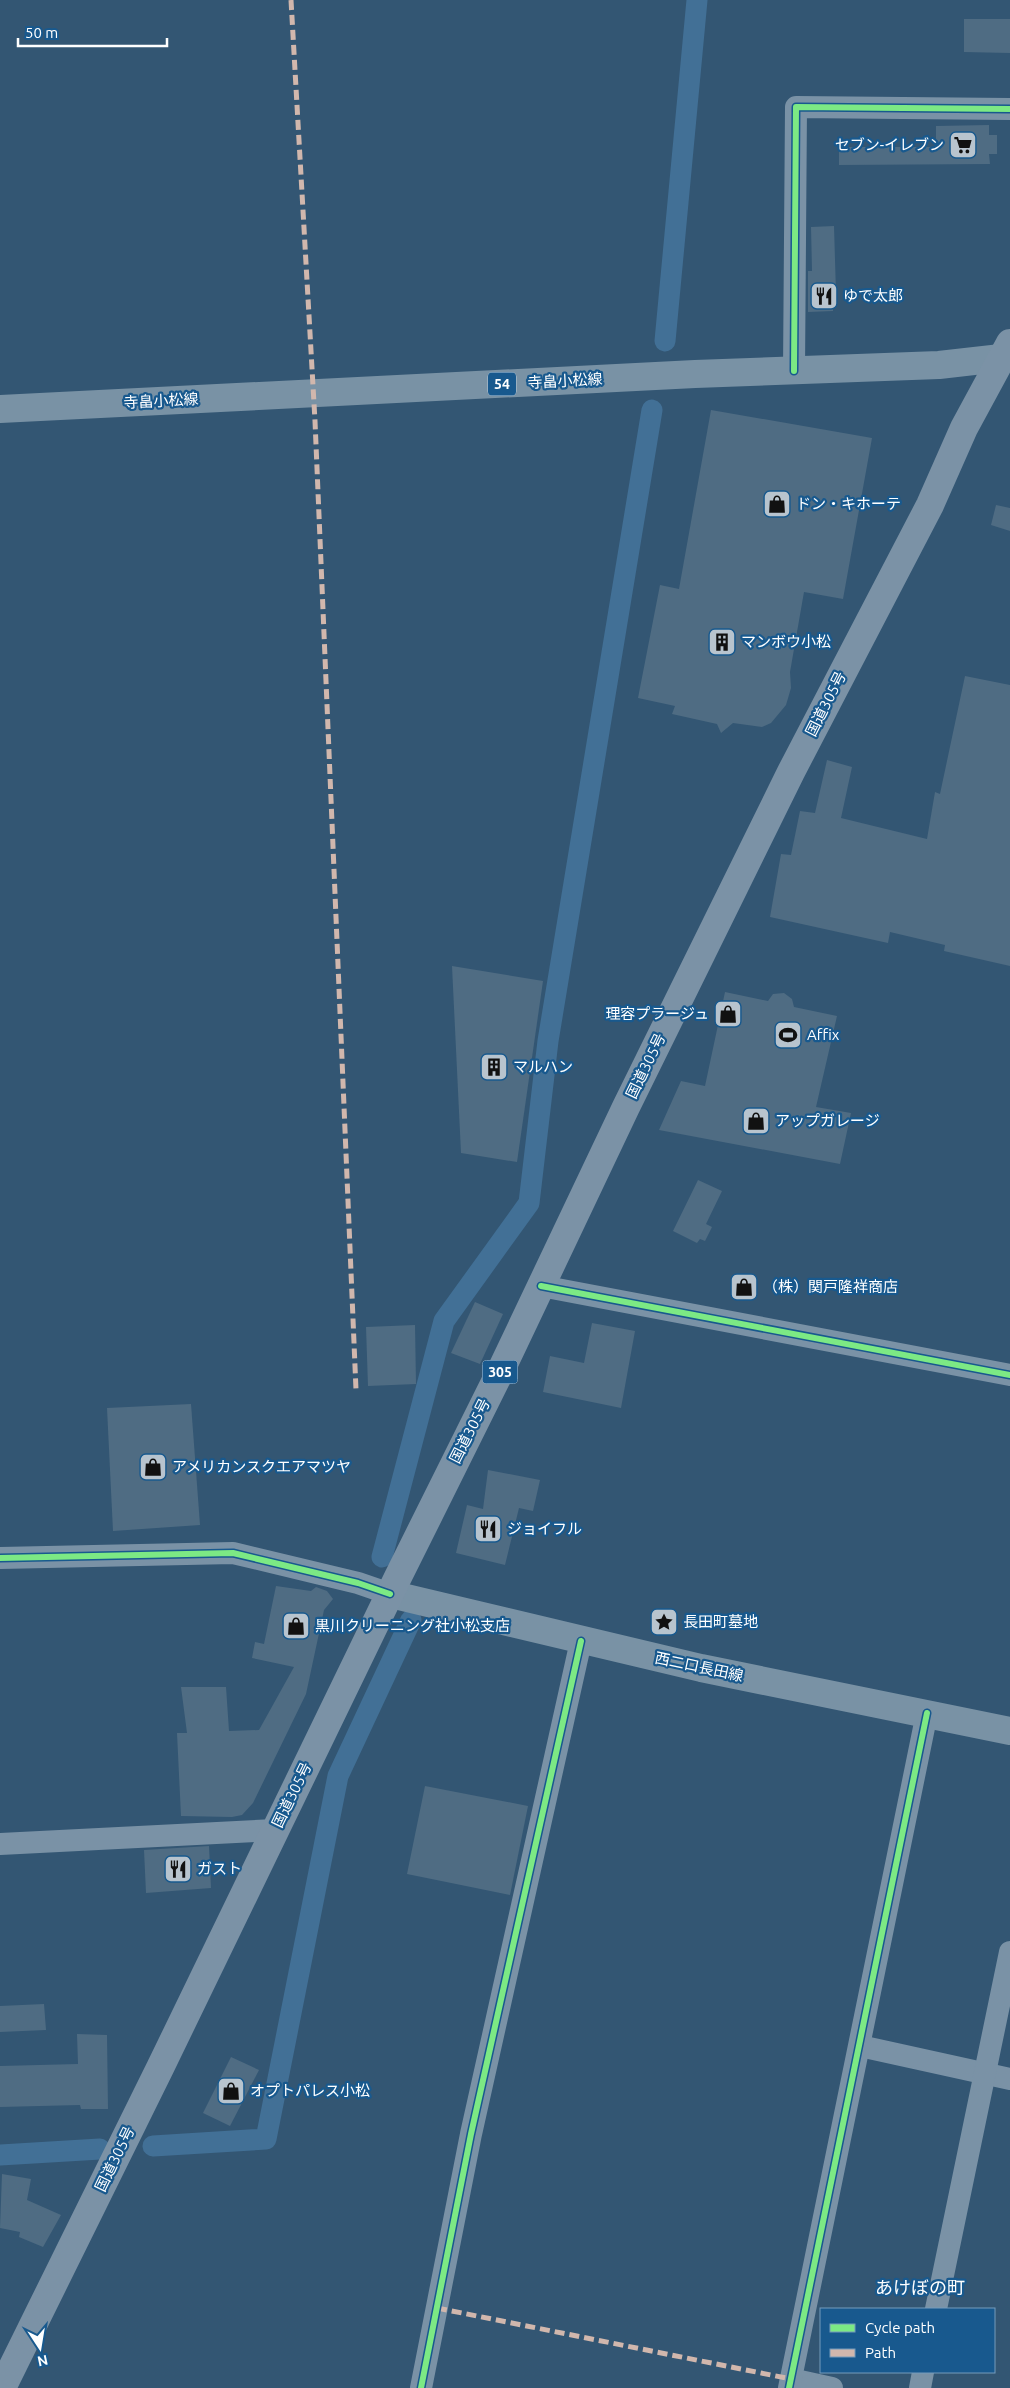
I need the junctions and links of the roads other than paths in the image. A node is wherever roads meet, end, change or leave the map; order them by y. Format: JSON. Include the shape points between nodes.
{"nodes":[{"id":1,"x":1010,"y":109,"type":"edge"},
{"id":2,"x":1008,"y":353,"type":"edge"},
{"id":3,"x":794,"y":371,"type":"junction"},
{"id":4,"x":0,"y":409,"type":"edge"},
{"id":5,"x":541,"y":1286,"type":"junction"},
{"id":6,"x":1010,"y":1375,"type":"edge"},
{"id":7,"x":0,"y":1558,"type":"edge"},
{"id":8,"x":390,"y":1594,"type":"junction"},
{"id":9,"x":581,"y":1641,"type":"junction"},
{"id":10,"x":927,"y":1713,"type":"junction"},
{"id":11,"x":1010,"y":1731,"type":"edge"},
{"id":12,"x":275,"y":1830,"type":"junction"},
{"id":13,"x":0,"y":1844,"type":"edge"},
{"id":14,"x":1010,"y":1952,"type":"edge"},
{"id":15,"x":860,"y":2046,"type":"junction"},
{"id":16,"x":985,"y":2074,"type":"junction"},
{"id":17,"x":1010,"y":2079,"type":"edge"},
{"id":18,"x":936,"y":2308,"type":"edge"},
{"id":19,"x":924,"y":2373,"type":"edge"},
{"id":20,"x":790,"y":2384,"type":"edge"},
{"id":21,"x":2,"y":2388,"type":"edge"},
{"id":22,"x":421,"y":2388,"type":"edge"},
{"id":23,"x":832,"y":2388,"type":"edge"},
{"id":24,"x":920,"y":2388,"type":"edge"}],
"edges":[{"from":1,"to":3,"type":"street","via":[[796,108]]},
{"from":2,"to":3,"type":"main road","name":"寺畠小松線","number":"54","via":[[939,365]]},
{"from":2,"to":5,"type":"highway","name":"国道305号","number":"305","via":[[964,428],[930,505],[787,781]]},
{"from":3,"to":4,"type":"main road","name":"寺畠小松線","number":"54"},
{"from":5,"to":6,"type":"street"},
{"from":5,"to":8,"type":"highway","name":"国道305号","number":"305"},
{"from":7,"to":8,"type":"street","via":[[233,1553],[358,1583]]},
{"from":8,"to":9,"type":"main road","name":"西二口長田線"},
{"from":8,"to":12,"type":"highway","name":"国道305号","number":"305"},
{"from":9,"to":10,"type":"main road","name":"西二口長田線"},
{"from":9,"to":22,"type":"street","via":[[471,2134]]},
{"from":10,"to":11,"type":"main road","name":"西二口長田線"},
{"from":10,"to":15,"type":"street"},
{"from":12,"to":13,"type":"street"},
{"from":12,"to":21,"type":"highway","name":"国道305号","number":"305"},
{"from":14,"to":16,"type":"street"},
{"from":15,"to":16,"type":"street"},
{"from":15,"to":20,"type":"street"},
{"from":16,"to":17,"type":"street"},
{"from":16,"to":18,"type":"street"},
{"from":19,"to":24,"type":"street"},
{"from":20,"to":23,"type":"street"}]}
